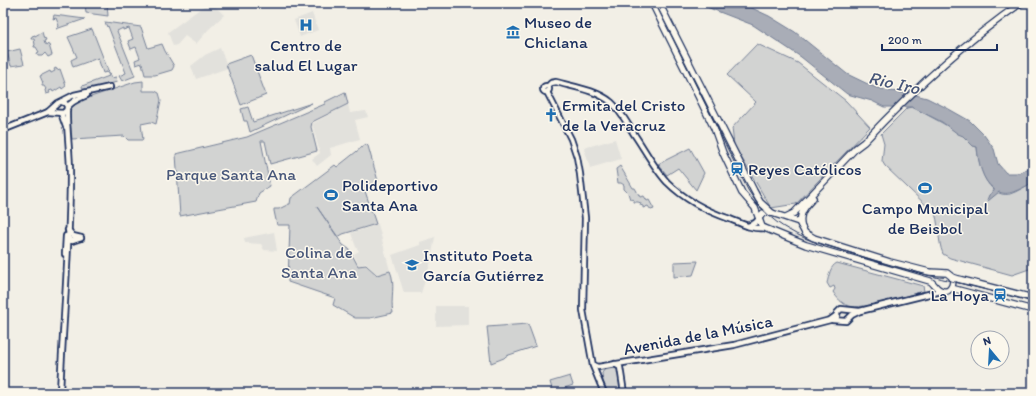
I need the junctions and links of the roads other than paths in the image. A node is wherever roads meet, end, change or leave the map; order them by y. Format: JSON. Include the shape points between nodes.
{"nodes":[{"id":1,"x":652,"y":3,"type":"edge"},
{"id":2,"x":659,"y":3,"type":"edge"},
{"id":3,"x":1021,"y":3,"type":"edge"},
{"id":4,"x":62,"y":102,"type":"junction"},
{"id":5,"x":56,"y":106,"type":"junction"},
{"id":6,"x":67,"y":109,"type":"junction"},
{"id":7,"x":48,"y":112,"type":"junction"},
{"id":8,"x":59,"y":113,"type":"junction"},
{"id":9,"x":67,"y":128,"type":"junction"},
{"id":10,"x":3,"y":130,"type":"edge"},
{"id":11,"x":864,"y":142,"type":"junction"},
{"id":12,"x":772,"y":213,"type":"junction"},
{"id":13,"x":786,"y":217,"type":"junction"},
{"id":14,"x":759,"y":218,"type":"junction"},
{"id":15,"x":748,"y":226,"type":"junction"},
{"id":16,"x":765,"y":228,"type":"junction"},
{"id":17,"x":802,"y":228,"type":"junction"},
{"id":18,"x":69,"y":236,"type":"junction"},
{"id":19,"x":788,"y":238,"type":"junction"},
{"id":20,"x":940,"y":273,"type":"junction"},
{"id":21,"x":952,"y":277,"type":"junction"},
{"id":22,"x":65,"y":282,"type":"junction"},
{"id":23,"x":935,"y":285,"type":"junction"},
{"id":24,"x":951,"y":288,"type":"junction"},
{"id":25,"x":941,"y":291,"type":"junction"},
{"id":26,"x":928,"y":294,"type":"junction"},
{"id":27,"x":1033,"y":298,"type":"edge"},
{"id":28,"x":848,"y":310,"type":"junction"},
{"id":29,"x":1033,"y":310,"type":"edge"},
{"id":30,"x":860,"y":311,"type":"junction"},
{"id":31,"x":837,"y":315,"type":"junction"},
{"id":32,"x":850,"y":317,"type":"junction"},
{"id":33,"x":830,"y":320,"type":"junction"},
{"id":34,"x":839,"y":320,"type":"junction"},
{"id":35,"x":615,"y":364,"type":"junction"},
{"id":36,"x":593,"y":365,"type":"junction"},
{"id":37,"x":608,"y":365,"type":"junction"},
{"id":38,"x":600,"y":382,"type":"junction"},
{"id":39,"x":60,"y":393,"type":"edge"},
{"id":40,"x":604,"y":393,"type":"edge"},
{"id":41,"x":624,"y":393,"type":"edge"}],
"edges":[{"from":1,"to":14,"type":"main road","via":[[714,128],[719,146],[742,193],[755,208]]},
{"from":2,"to":12,"type":"main road","via":[[752,188],[760,202]]},
{"from":3,"to":11,"type":"main road","via":[[945,62]]},
{"from":4,"to":5,"type":"street"},
{"from":4,"to":6,"type":"street"},
{"from":4,"to":6,"type":"street","via":[[74,95],[110,87],[80,98]]},
{"from":5,"to":7,"type":"street"},
{"from":5,"to":8,"type":"street"},
{"from":6,"to":8,"type":"street"},
{"from":6,"to":9,"type":"street"},
{"from":7,"to":8,"type":"street"},
{"from":7,"to":10,"type":"street"},
{"from":8,"to":9,"type":"street"},
{"from":9,"to":18,"type":"street","via":[[70,172]]},
{"from":11,"to":13,"type":"main road","via":[[794,213]]},
{"from":11,"to":17,"type":"main road","via":[[802,210]]},
{"from":12,"to":13,"type":"main road"},
{"from":12,"to":14,"type":"main road","via":[[763,213]]},
{"from":13,"to":17,"type":"main road","via":[[796,220]]},
{"from":14,"to":15,"type":"street"},
{"from":14,"to":16,"type":"main road"},
{"from":15,"to":16,"type":"street"},
{"from":15,"to":36,"type":"street","via":[[703,209],[675,189],[663,177],[618,109],[607,99],[556,82],[551,83],[547,92],[571,139],[581,178],[585,230],[583,310]]},
{"from":16,"to":19,"type":"main road"},
{"from":17,"to":19,"type":"main road","via":[[798,236]]},
{"from":17,"to":20,"type":"main road","via":[[806,235],[814,238],[890,262]]},
{"from":18,"to":22,"type":"street"},
{"from":18,"to":22,"type":"street"},
{"from":19,"to":23,"type":"main road","via":[[930,281]]},
{"from":20,"to":21,"type":"main road","via":[[947,273]]},
{"from":20,"to":23,"type":"main road","via":[[936,277]]},
{"from":21,"to":24,"type":"main road"},
{"from":21,"to":27,"type":"main road"},
{"from":22,"to":39,"type":"street"},
{"from":23,"to":25,"type":"main road"},
{"from":23,"to":26,"type":"street"},
{"from":24,"to":25,"type":"main road"},
{"from":24,"to":29,"type":"main road"},
{"from":25,"to":26,"type":"street"},
{"from":26,"to":30,"type":"street"},
{"from":28,"to":30,"type":"street"},
{"from":28,"to":31,"type":"street","via":[[841,309]]},
{"from":28,"to":32,"type":"street"},
{"from":30,"to":32,"type":"street"},
{"from":31,"to":33,"type":"street","name":"Avenida de la Música"},
{"from":31,"to":34,"type":"street"},
{"from":32,"to":34,"type":"street","via":[[844,322]]},
{"from":33,"to":34,"type":"street","name":"Avenida de la Música"},
{"from":33,"to":35,"type":"street","name":"Avenida de la Música","via":[[734,345]]},
{"from":35,"to":37,"type":"street","name":"Avenida de la Música"},
{"from":35,"to":41,"type":"street","via":[[620,367]]},
{"from":36,"to":37,"type":"street","name":"Avenida de la Música"},
{"from":36,"to":38,"type":"street"},
{"from":37,"to":38,"type":"street","via":[[600,372]]},
{"from":38,"to":40,"type":"street"}]}
